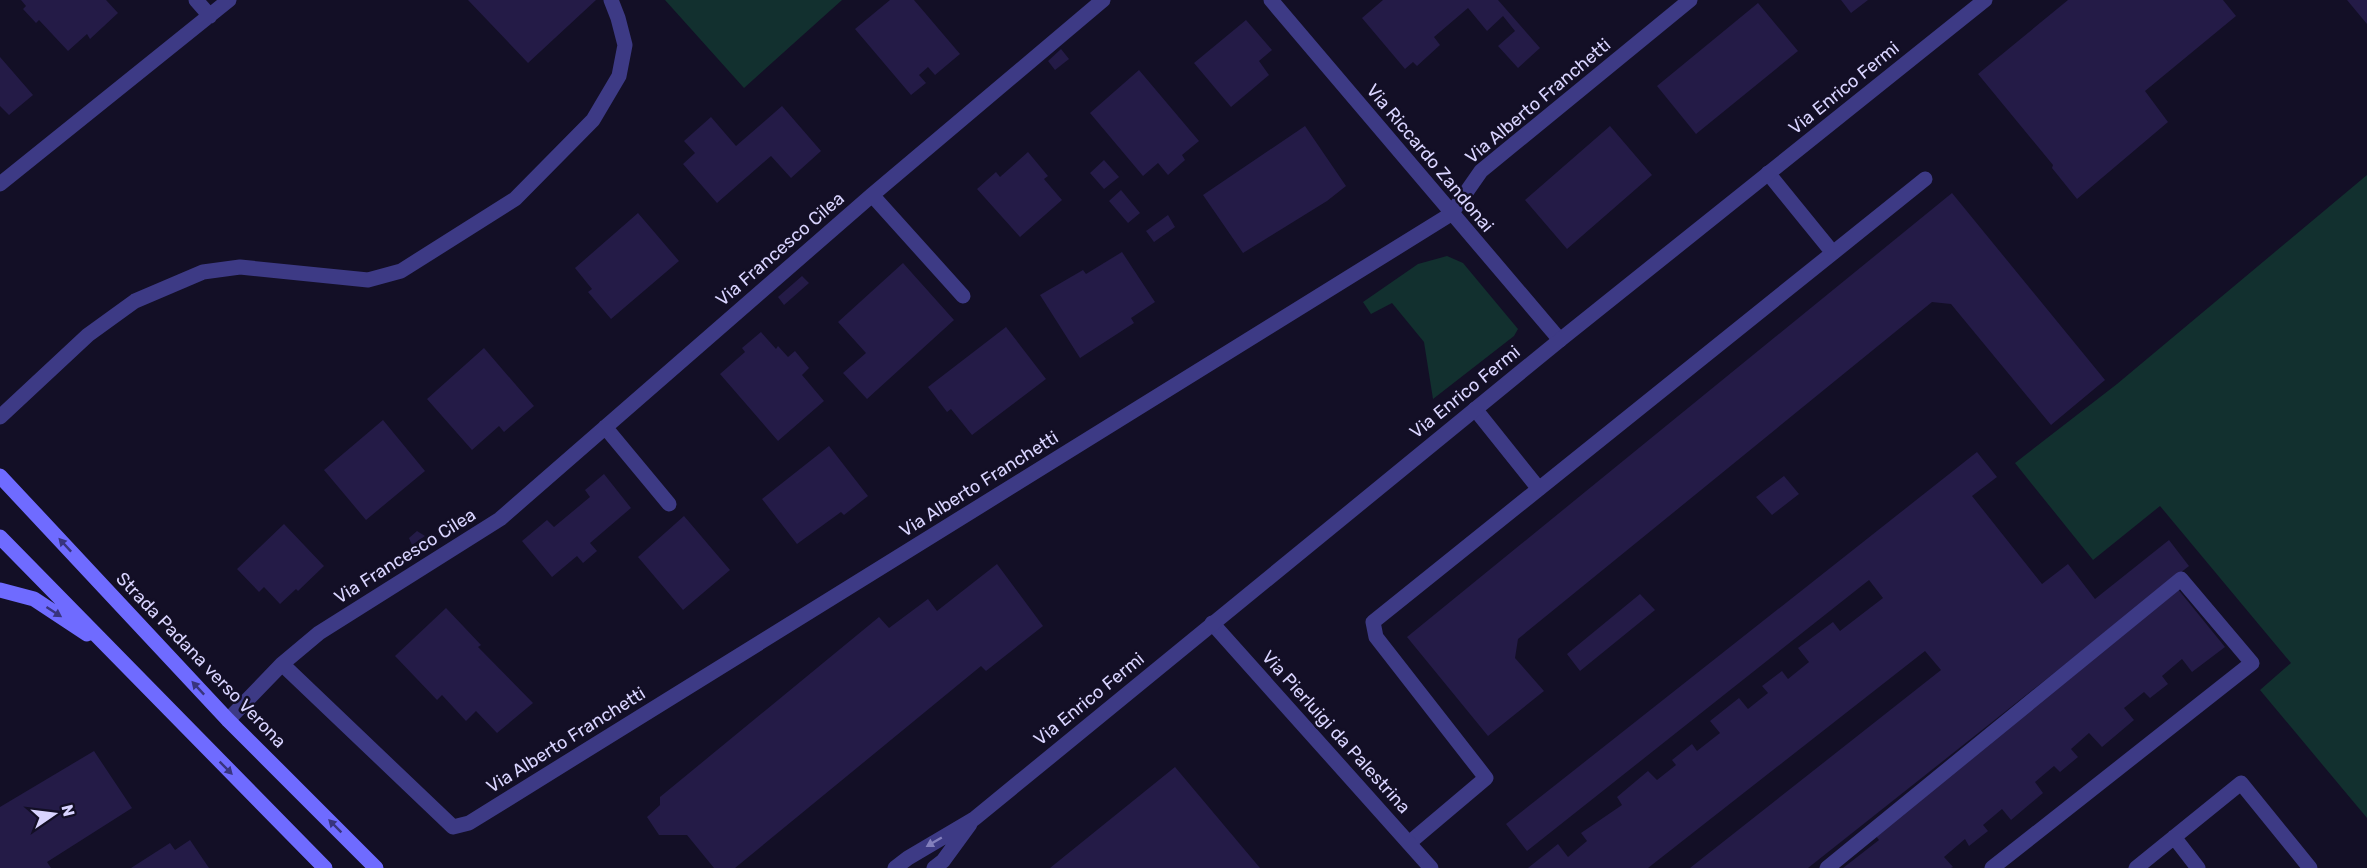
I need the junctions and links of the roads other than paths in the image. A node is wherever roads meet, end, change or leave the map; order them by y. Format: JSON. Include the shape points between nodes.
{"nodes":[{"id":1,"x":196,"y":0,"type":"edge"},
{"id":2,"x":229,"y":0,"type":"edge"},
{"id":3,"x":611,"y":0,"type":"edge"},
{"id":4,"x":1103,"y":0,"type":"edge"},
{"id":5,"x":1271,"y":0,"type":"edge"},
{"id":6,"x":1690,"y":0,"type":"edge"},
{"id":7,"x":1985,"y":0,"type":"edge"},
{"id":8,"x":210,"y":16,"type":"junction"},
{"id":9,"x":1768,"y":173,"type":"junction"},
{"id":10,"x":1925,"y":179,"type":"dead end"},
{"id":11,"x":0,"y":184,"type":"edge"},
{"id":12,"x":872,"y":195,"type":"junction"},
{"id":13,"x":1451,"y":214,"type":"junction"},
{"id":14,"x":1833,"y":252,"type":"junction"},
{"id":15,"x":963,"y":296,"type":"dead end"},
{"id":16,"x":1560,"y":340,"type":"junction"},
{"id":17,"x":1475,"y":409,"type":"junction"},
{"id":18,"x":0,"y":417,"type":"edge"},
{"id":19,"x":604,"y":427,"type":"junction"},
{"id":20,"x":0,"y":476,"type":"edge"},
{"id":21,"x":1539,"y":489,"type":"junction"},
{"id":22,"x":669,"y":504,"type":"dead end"},
{"id":23,"x":0,"y":537,"type":"edge"},
{"id":24,"x":0,"y":590,"type":"edge"},
{"id":25,"x":1212,"y":623,"type":"junction"},
{"id":26,"x":112,"y":651,"type":"junction"},
{"id":27,"x":282,"y":664,"type":"junction"},
{"id":28,"x":228,"y":720,"type":"junction"},
{"id":29,"x":974,"y":819,"type":"junction"},
{"id":30,"x":2174,"y":837,"type":"junction"},
{"id":31,"x":1409,"y":843,"type":"junction"},
{"id":32,"x":325,"y":868,"type":"edge"},
{"id":33,"x":376,"y":868,"type":"edge"},
{"id":34,"x":895,"y":868,"type":"edge"},
{"id":35,"x":934,"y":868,"type":"edge"},
{"id":36,"x":1431,"y":868,"type":"edge"},
{"id":37,"x":1827,"y":868,"type":"edge"},
{"id":38,"x":1992,"y":868,"type":"edge"},
{"id":39,"x":2136,"y":868,"type":"edge"},
{"id":40,"x":2198,"y":868,"type":"edge"},
{"id":41,"x":2310,"y":868,"type":"edge"}],
"edges":[{"from":1,"to":8,"type":"street"},
{"from":2,"to":8,"type":"street"},
{"from":3,"to":18,"type":"street","via":[[625,45],[619,76],[593,120],[515,199],[401,271],[368,280],[240,267],[203,272],[135,301],[88,335]]},
{"from":4,"to":12,"type":"street","name":"Via Francesco Cilea"},
{"from":5,"to":13,"type":"street","name":"Via Riccardo Zandonai"},
{"from":6,"to":13,"type":"street","name":"Via Alberto Franchetti","via":[[1481,171]]},
{"from":7,"to":9,"type":"street","name":"Via Enrico Fermi"},
{"from":8,"to":11,"type":"street"},
{"from":9,"to":14,"type":"street"},
{"from":9,"to":16,"type":"street","name":"Via Enrico Fermi"},
{"from":10,"to":14,"type":"street"},
{"from":12,"to":15,"type":"street","name":"Via Francesco Cilea"},
{"from":12,"to":19,"type":"street","name":"Via Francesco Cilea"},
{"from":13,"to":16,"type":"street","name":"Via Riccardo Zandonai"},
{"from":13,"to":27,"type":"street","name":"Via Alberto Franchetti","via":[[469,824],[453,827]]},
{"from":14,"to":21,"type":"street"},
{"from":16,"to":17,"type":"street","name":"Via Enrico Fermi"},
{"from":17,"to":21,"type":"street"},
{"from":17,"to":25,"type":"street","name":"Via Enrico Fermi"},
{"from":19,"to":22,"type":"street"},
{"from":19,"to":27,"type":"street","name":"Via Francesco Cilea","via":[[500,519],[320,633]]},
{"from":28,"to":20,"type":"main road","name":"Strada Padana verso Verona","one_way":true},
{"from":21,"to":31,"type":"street","via":[[1373,622],[1376,637],[1486,778]]},
{"from":23,"to":26,"type":"main road"},
{"from":24,"to":26,"type":"main road","one_way":true,"via":[[34,599]]},
{"from":25,"to":29,"type":"street","name":"Via Enrico Fermi"},
{"from":25,"to":31,"type":"street","name":"Via Pierluigi da Palestrina"},
{"from":26,"to":32,"type":"main road","one_way":true},
{"from":27,"to":28,"type":"street","name":"Via Francesco Cilea"},
{"from":33,"to":28,"type":"main road","name":"Strada Padana verso Verona","one_way":true},
{"from":29,"to":34,"type":"street","name":"Via Enrico Fermi","one_way":true},
{"from":29,"to":35,"type":"street","name":"Via Enrico Fermi"},
{"from":30,"to":39,"type":"street"},
{"from":30,"to":40,"type":"street"},
{"from":30,"to":41,"type":"street","via":[[2241,783]]},
{"from":31,"to":36,"type":"street","name":"Via Pierluigi da Palestrina"},
{"from":37,"to":38,"type":"street","via":[[2181,579],[2252,663]]}]}
